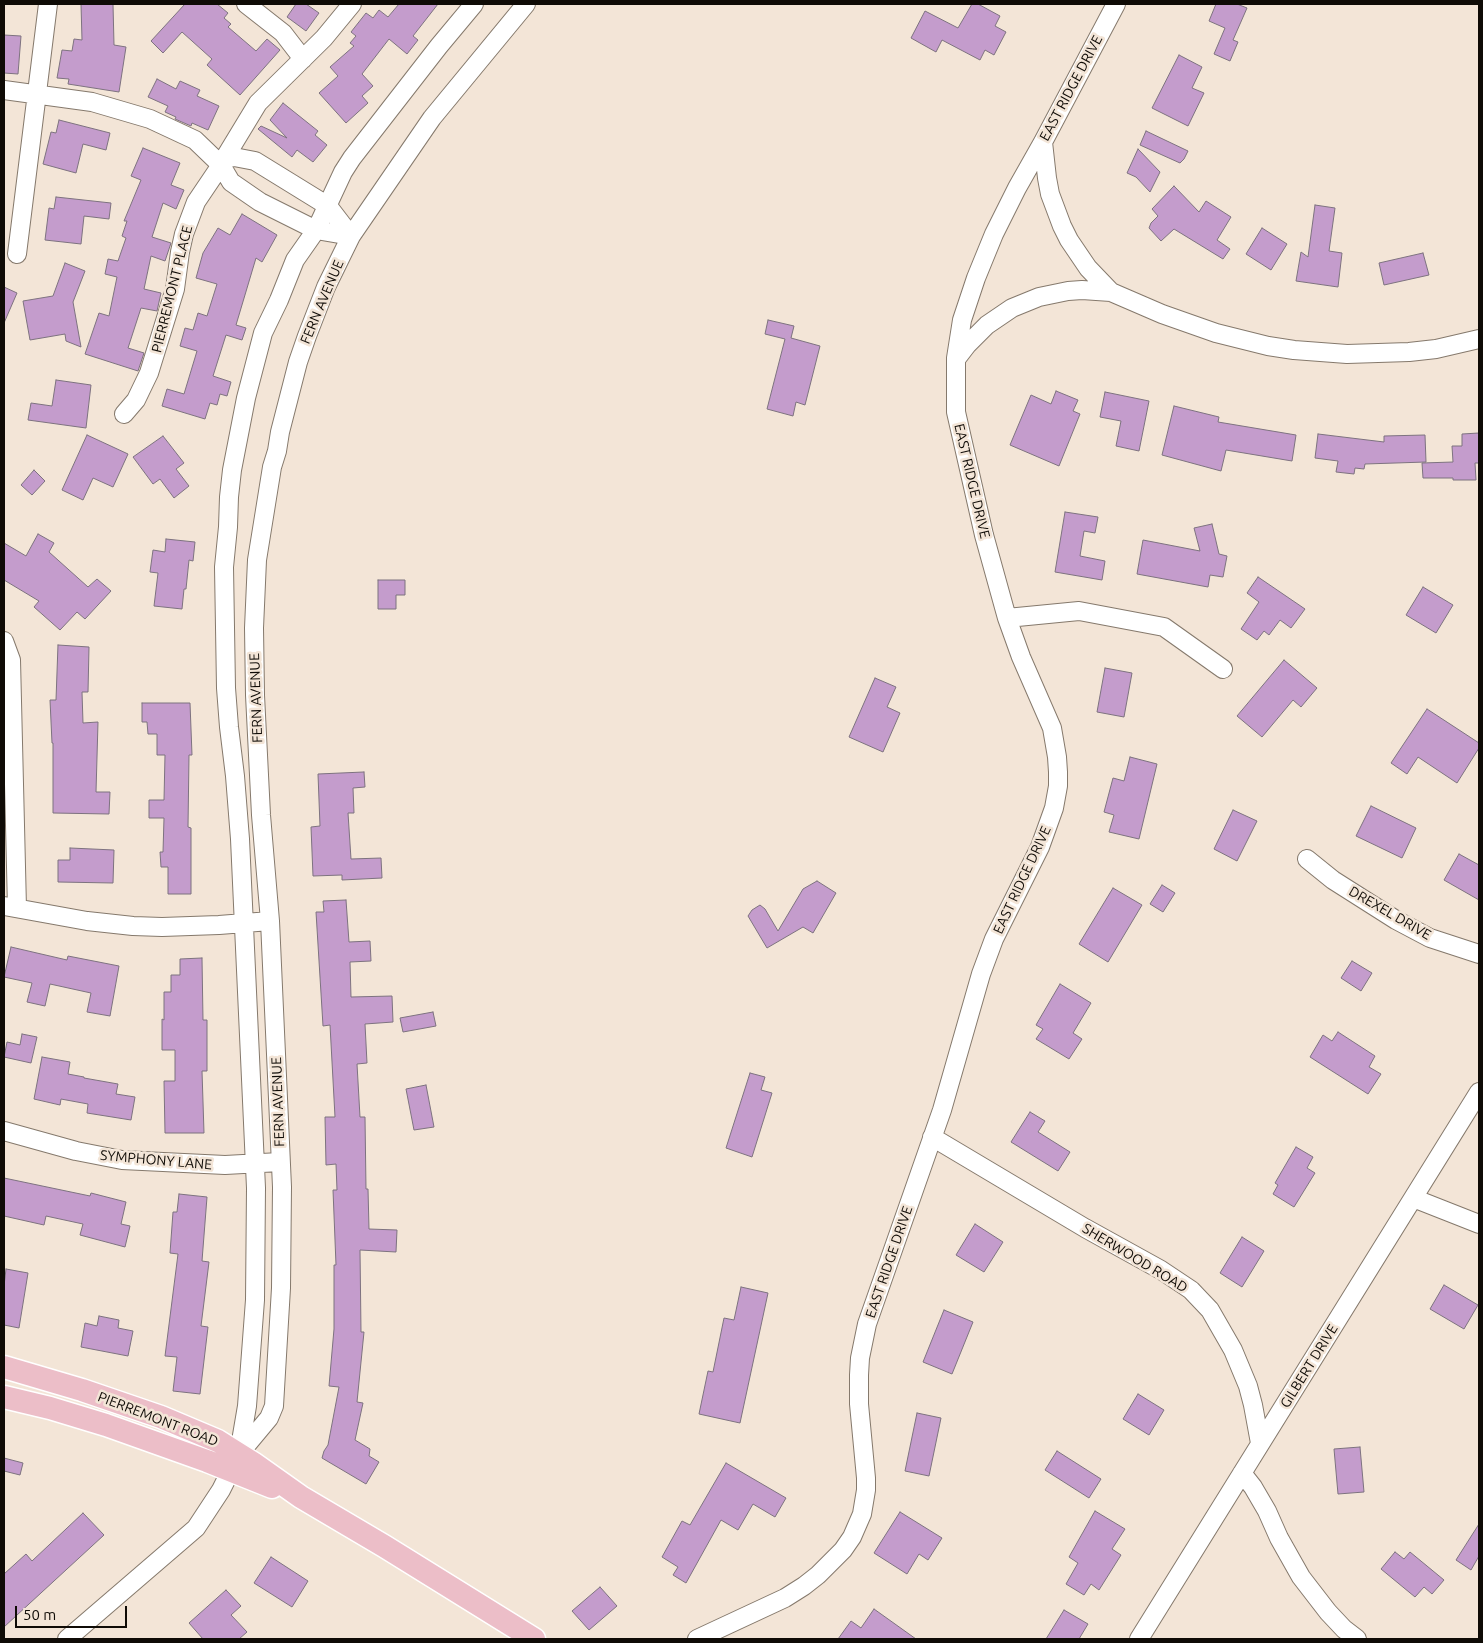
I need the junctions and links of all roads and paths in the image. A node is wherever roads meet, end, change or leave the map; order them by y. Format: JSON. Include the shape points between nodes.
{"nodes":[{"id":1,"x":48,"y":4,"type":"edge"},
{"id":2,"x":246,"y":4,"type":"edge"},
{"id":3,"x":352,"y":4,"type":"edge"},
{"id":4,"x":474,"y":4,"type":"edge"},
{"id":5,"x":526,"y":4,"type":"edge"},
{"id":6,"x":1116,"y":4,"type":"edge"},
{"id":7,"x":303,"y":59,"type":"junction"},
{"id":8,"x":4,"y":90,"type":"edge"},
{"id":9,"x":37,"y":95,"type":"junction"},
{"id":10,"x":1043,"y":142,"type":"junction"},
{"id":11,"x":221,"y":165,"type":"junction"},
{"id":12,"x":328,"y":206,"type":"junction"},
{"id":13,"x":316,"y":230,"type":"junction"},
{"id":14,"x":351,"y":236,"type":"junction"},
{"id":15,"x":17,"y":254,"type":"dead end"},
{"id":16,"x":1111,"y":292,"type":"junction"},
{"id":17,"x":1479,"y":339,"type":"edge"},
{"id":18,"x":956,"y":358,"type":"junction"},
{"id":19,"x":124,"y":414,"type":"dead end"},
{"id":20,"x":1007,"y":618,"type":"junction"},
{"id":21,"x":4,"y":641,"type":"edge"},
{"id":22,"x":1223,"y":669,"type":"dead end"},
{"id":23,"x":1307,"y":859,"type":"dead end"},
{"id":24,"x":10,"y":907,"type":"edge"},
{"id":25,"x":270,"y":921,"type":"junction"},
{"id":26,"x":243,"y":924,"type":"junction"},
{"id":27,"x":1479,"y":954,"type":"edge"},
{"id":28,"x":1479,"y":1092,"type":"edge"},
{"id":29,"x":4,"y":1132,"type":"edge"},
{"id":30,"x":932,"y":1137,"type":"junction"},
{"id":31,"x":280,"y":1162,"type":"junction"},
{"id":32,"x":255,"y":1164,"type":"junction"},
{"id":33,"x":1413,"y":1198,"type":"junction"},
{"id":34,"x":1479,"y":1224,"type":"edge"},
{"id":35,"x":4,"y":1367,"type":"edge"},
{"id":36,"x":4,"y":1397,"type":"edge"},
{"id":37,"x":1260,"y":1443,"type":"junction"},
{"id":38,"x":235,"y":1463,"type":"junction"},
{"id":39,"x":1242,"y":1473,"type":"junction"},
{"id":40,"x":67,"y":1639,"type":"edge"},
{"id":41,"x":534,"y":1639,"type":"edge"},
{"id":42,"x":697,"y":1639,"type":"edge"},
{"id":43,"x":1139,"y":1639,"type":"edge"},
{"id":44,"x":1357,"y":1639,"type":"edge"}],
"edges":[{"from":1,"to":9,"type":"street"},
{"from":2,"to":7,"type":"street","via":[[283,33]]},
{"from":3,"to":7,"type":"street","name":"PIERREMONT PLACE"},
{"from":4,"to":12,"type":"street","name":"FERN AVENUE","via":[[352,158]]},
{"from":5,"to":14,"type":"street","name":"FERN AVENUE","via":[[432,118]]},
{"from":6,"to":10,"type":"street","name":"EAST RIDGE DRIVE"},
{"from":7,"to":11,"type":"street","name":"PIERREMONT PLACE","via":[[258,103]]},
{"from":8,"to":9,"type":"street"},
{"from":9,"to":11,"type":"street","via":[[92,102],[150,119],[195,140]]},
{"from":9,"to":15,"type":"street"},
{"from":10,"to":16,"type":"street","via":[[1050,194],[1062,226],[1088,268]]},
{"from":10,"to":18,"type":"street","name":"EAST RIDGE DRIVE","via":[[1016,188],[976,278],[962,320]]},
{"from":11,"to":12,"type":"street","via":[[225,159],[234,157],[255,161]]},
{"from":11,"to":13,"type":"street","via":[[231,182],[260,202]]},
{"from":11,"to":19,"type":"street","name":"PIERREMONT PLACE","via":[[196,202],[184,234],[175,289],[149,374],[136,400]]},
{"from":12,"to":13,"type":"street","name":"FERN AVENUE"},
{"from":12,"to":14,"type":"street"},
{"from":13,"to":14,"type":"street"},
{"from":13,"to":26,"type":"street","name":"FERN AVENUE","via":[[295,260],[263,333],[246,398],[229,496],[224,567],[226,688],[236,776]]},
{"from":14,"to":25,"type":"street","name":"FERN AVENUE","via":[[326,287],[298,362],[272,467],[257,560],[255,695]]},
{"from":16,"to":17,"type":"street","via":[[1216,333],[1294,350],[1347,354],[1409,352]]},
{"from":16,"to":18,"type":"street","via":[[1068,291],[1025,302],[988,324]]},
{"from":18,"to":20,"type":"street","name":"EAST RIDGE DRIVE","via":[[956,412]]},
{"from":20,"to":22,"type":"street","via":[[1079,611],[1164,627]]},
{"from":20,"to":30,"type":"street","name":"EAST RIDGE DRIVE","via":[[1052,728],[1058,786],[1040,847],[994,939],[981,974]]},
{"from":21,"to":24,"type":"street","via":[[11,660]]},
{"from":23,"to":27,"type":"street","name":"DREXEL DRIVE","via":[[1332,880],[1396,920],[1430,938]]},
{"from":24,"to":26,"type":"street","via":[[133,926]]},
{"from":25,"to":26,"type":"street"},
{"from":25,"to":31,"type":"street","name":"FERN AVENUE"},
{"from":26,"to":32,"type":"street","name":"FERN AVENUE"},
{"from":28,"to":33,"type":"street","name":"GILBERT DRIVE"},
{"from":29,"to":32,"type":"street","name":"SYMPHONY LANE","via":[[122,1160],[197,1165]]},
{"from":30,"to":37,"type":"street","name":"SHERWOOD ROAD","via":[[1190,1290],[1210,1310],[1233,1350],[1248,1386]]},
{"from":30,"to":42,"type":"street","name":"EAST RIDGE DRIVE","via":[[867,1324],[860,1358],[859,1404],[866,1490],[862,1514],[852,1537],[843,1550],[804,1586]]},
{"from":31,"to":32,"type":"street","name":"SYMPHONY LANE"},
{"from":31,"to":38,"type":"street","name":"FERN AVENUE","via":[[281,1288],[274,1406],[269,1418]]},
{"from":32,"to":38,"type":"street","name":"FERN AVENUE","via":[[255,1300],[247,1406]]},
{"from":33,"to":34,"type":"street"},
{"from":33,"to":37,"type":"street","name":"GILBERT DRIVE"},
{"from":35,"to":38,"type":"main road","name":"PIERREMONT ROAD","via":[[161,1417],[218,1441]]},
{"from":36,"to":38,"type":"main road","name":"PIERREMONT ROAD","via":[[50,1408],[206,1461]]},
{"from":37,"to":39,"type":"street","name":"GILBERT DRIVE"},
{"from":38,"to":40,"type":"street","name":"FERN AVENUE","via":[[196,1528]]},
{"from":38,"to":41,"type":"main road","name":"PIERREMONT ROAD","via":[[301,1498]]},
{"from":39,"to":43,"type":"street","name":"GILBERT DRIVE"},
{"from":39,"to":44,"type":"street","via":[[1267,1510],[1302,1577],[1328,1612]]}]}
